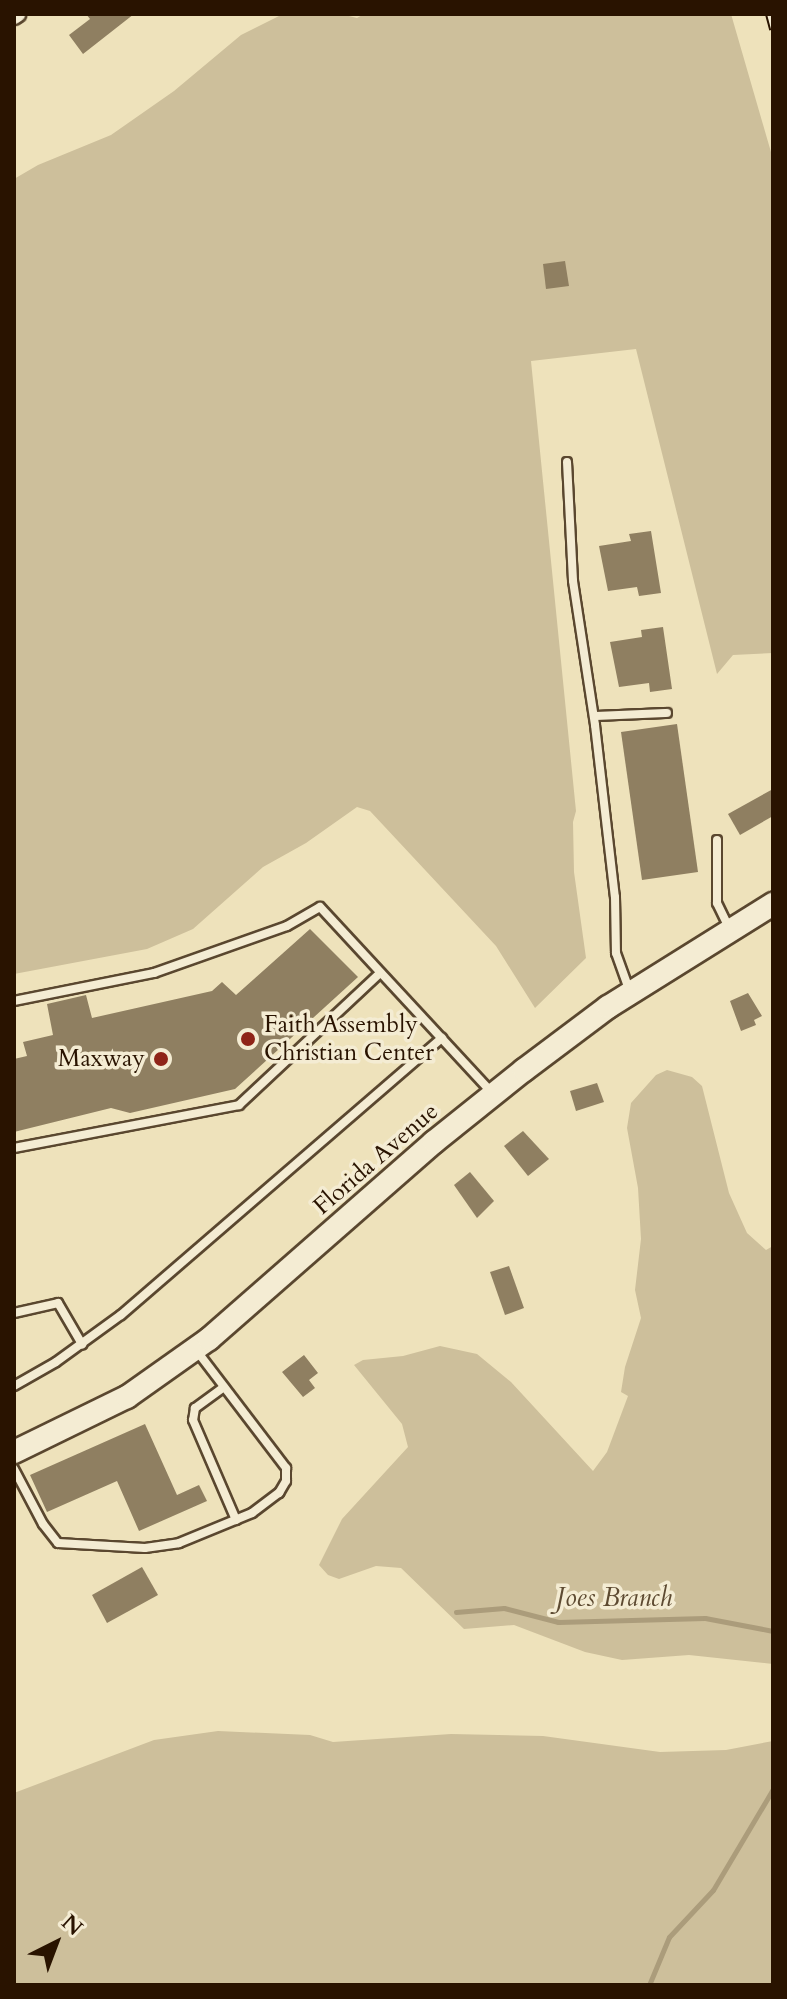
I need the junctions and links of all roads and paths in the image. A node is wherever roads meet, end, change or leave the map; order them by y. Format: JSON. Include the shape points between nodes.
{"nodes":[{"id":1,"x":567,"y":462,"type":"dead end"},
{"id":2,"x":667,"y":713,"type":"dead end"},
{"id":3,"x":594,"y":716,"type":"junction"},
{"id":4,"x":717,"y":840,"type":"dead end"},
{"id":5,"x":773,"y":904,"type":"edge"},
{"id":6,"x":730,"y":929,"type":"junction"},
{"id":7,"x":380,"y":973,"type":"junction"},
{"id":8,"x":631,"y":992,"type":"junction"},
{"id":9,"x":14,"y":1001,"type":"edge"},
{"id":10,"x":442,"y":1038,"type":"junction"},
{"id":11,"x":493,"y":1094,"type":"junction"},
{"id":12,"x":14,"y":1148,"type":"edge"},
{"id":13,"x":14,"y":1313,"type":"edge"},
{"id":14,"x":82,"y":1344,"type":"junction"},
{"id":15,"x":195,"y":1349,"type":"junction"},
{"id":16,"x":14,"y":1386,"type":"edge"},
{"id":17,"x":224,"y":1387,"type":"junction"},
{"id":18,"x":14,"y":1452,"type":"edge"},
{"id":19,"x":14,"y":1469,"type":"edge"},
{"id":20,"x":236,"y":1520,"type":"junction"}],
"edges":[{"from":1,"to":3,"type":"lane","via":[[573,581]]},
{"from":2,"to":3,"type":"lane"},
{"from":3,"to":8,"type":"lane","via":[[615,897],[616,953]]},
{"from":4,"to":6,"type":"lane","via":[[717,903]]},
{"from":5,"to":6,"type":"main road","name":"Florida Avenue"},
{"from":6,"to":8,"type":"main road","name":"Florida Avenue"},
{"from":7,"to":9,"type":"lane","via":[[320,907],[287,926],[154,973]]},
{"from":7,"to":10,"type":"lane"},
{"from":7,"to":12,"type":"lane","via":[[239,1105]]},
{"from":8,"to":11,"type":"main road","name":"Florida Avenue"},
{"from":10,"to":11,"type":"lane"},
{"from":10,"to":14,"type":"lane"},
{"from":11,"to":15,"type":"main road","name":"Florida Avenue"},
{"from":13,"to":14,"type":"lane","via":[[58,1303]]},
{"from":14,"to":16,"type":"lane"},
{"from":15,"to":17,"type":"lane"},
{"from":15,"to":18,"type":"main road","name":"Florida Avenue","via":[[127,1397]]},
{"from":17,"to":20,"type":"lane","via":[[195,1408],[193,1420]]},
{"from":17,"to":20,"type":"lane","via":[[286,1468],[279,1493]]},
{"from":19,"to":20,"type":"lane","via":[[58,1543],[145,1548],[179,1543]]}]}
